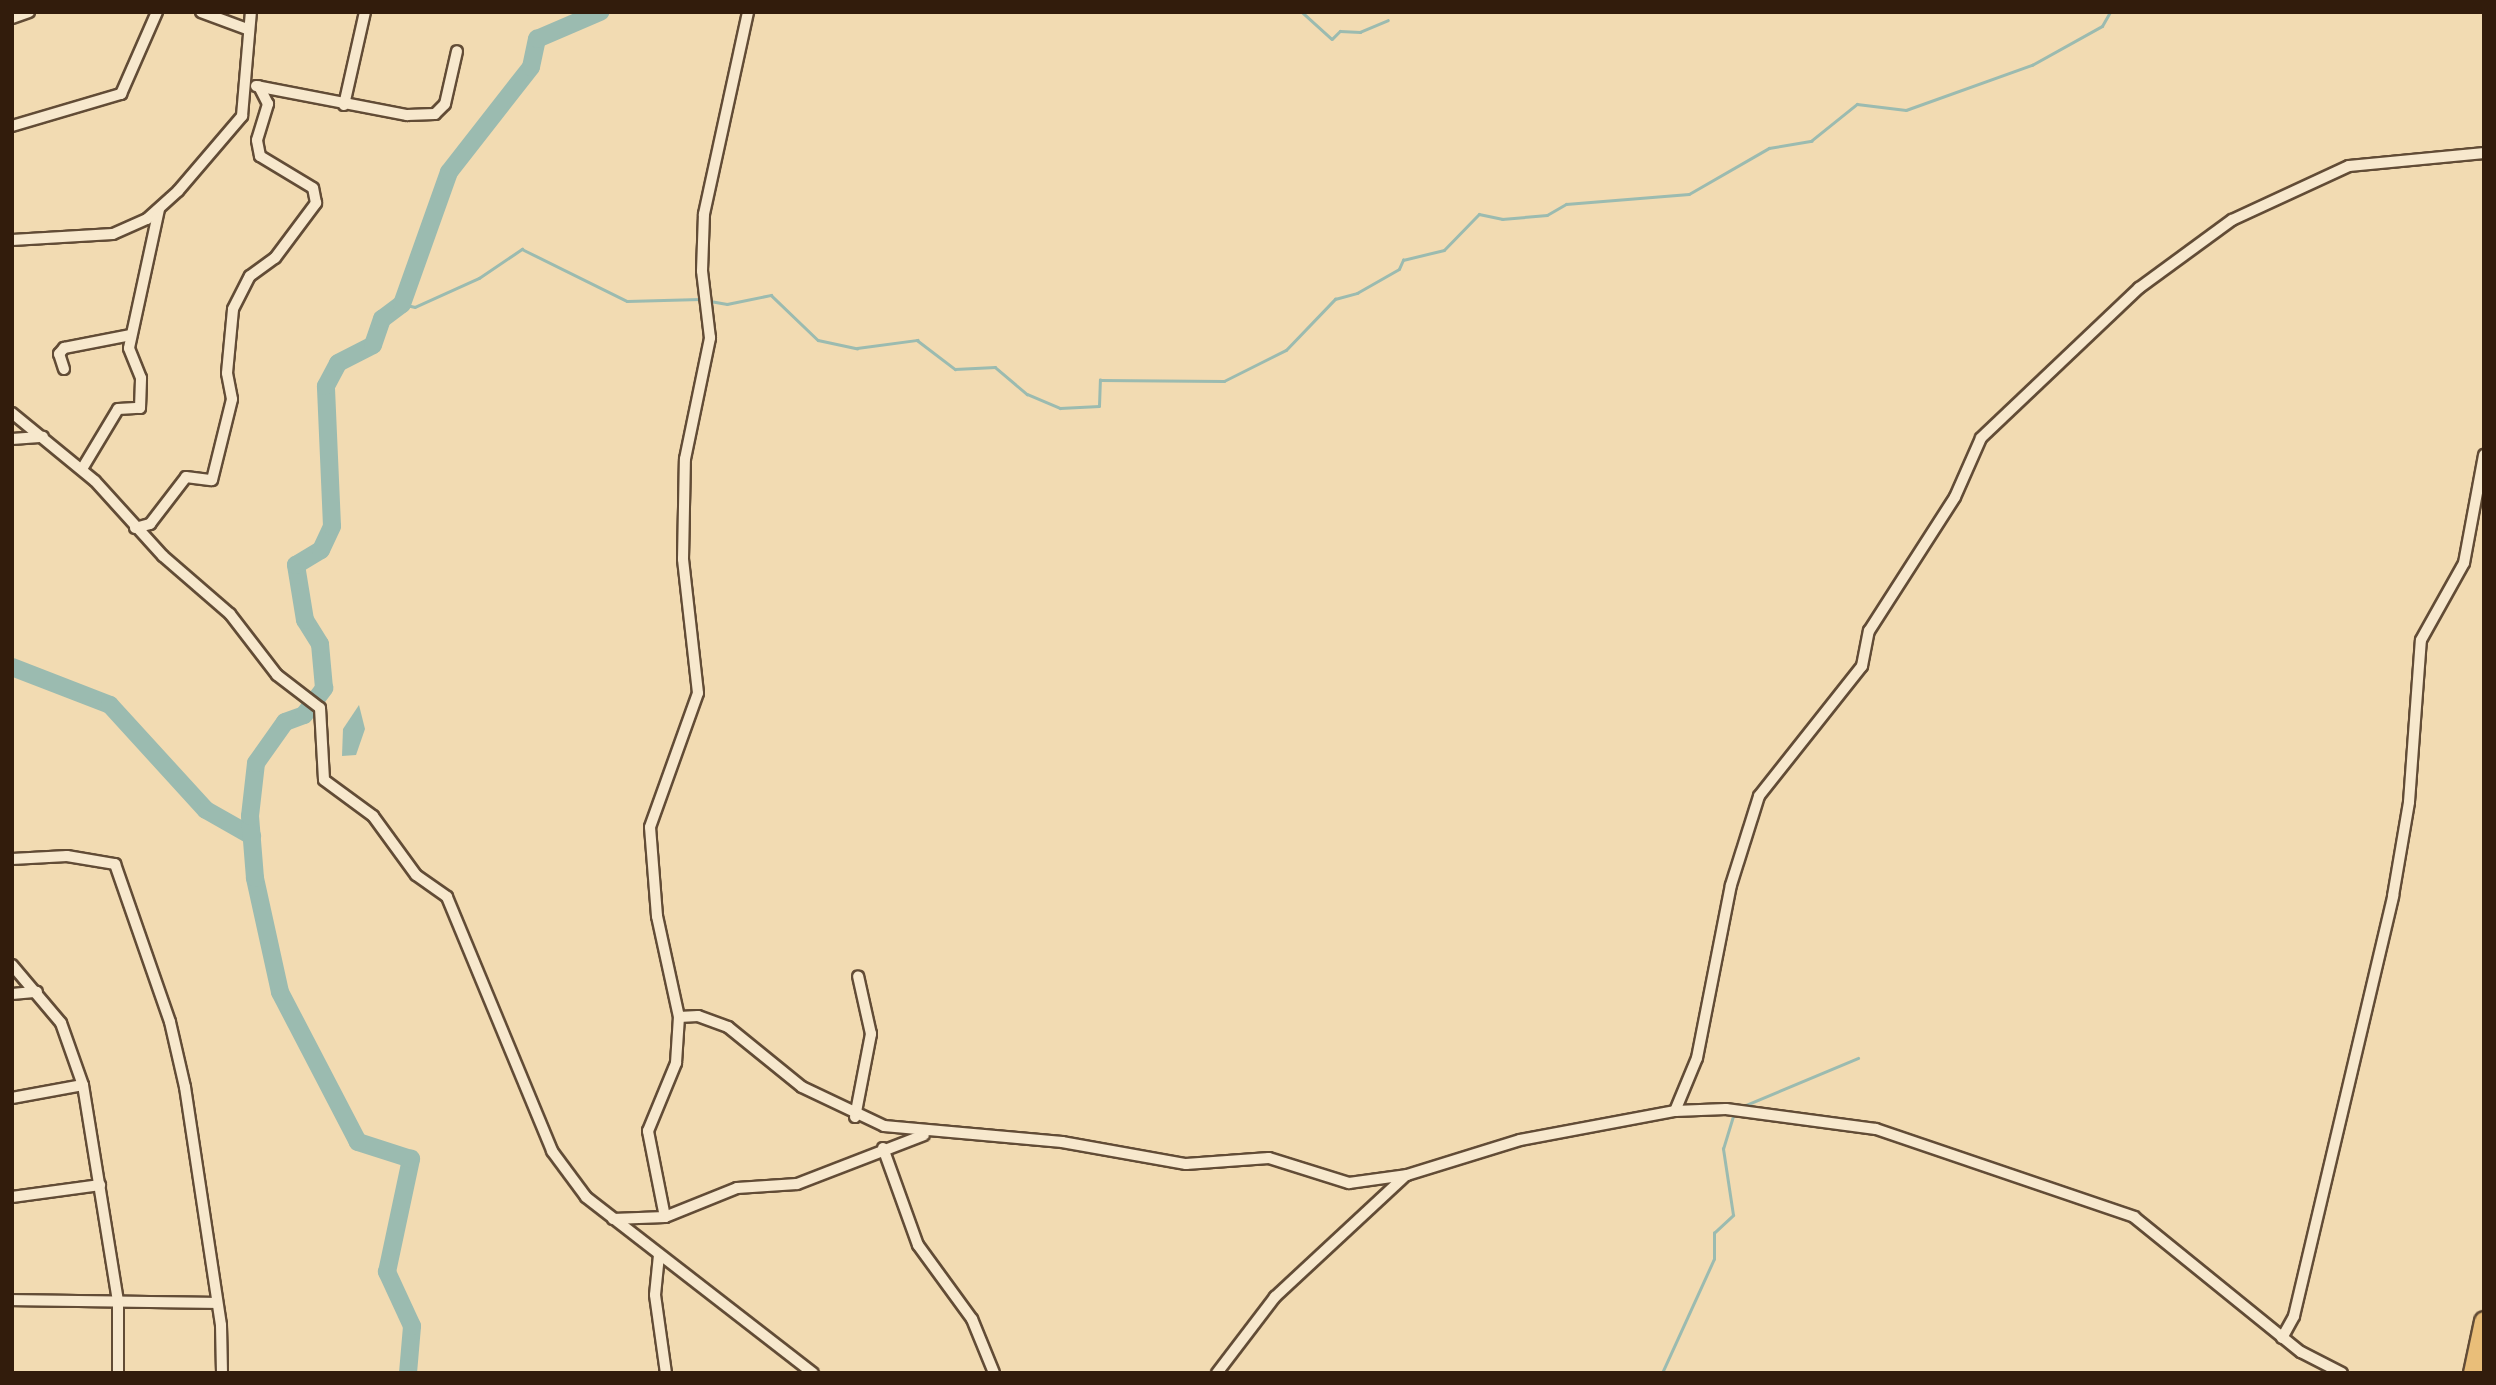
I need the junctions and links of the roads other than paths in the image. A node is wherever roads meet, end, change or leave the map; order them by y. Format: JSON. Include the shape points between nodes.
{"nodes":[{"id":1,"x":29,"y":12,"type":"edge"},
{"id":2,"x":157,"y":12,"type":"edge"},
{"id":3,"x":201,"y":12,"type":"edge"},
{"id":4,"x":251,"y":12,"type":"edge"},
{"id":5,"x":365,"y":12,"type":"edge"},
{"id":6,"x":748,"y":12,"type":"edge"},
{"id":7,"x":12,"y":18,"type":"edge"},
{"id":8,"x":247,"y":29,"type":"junction"},
{"id":9,"x":457,"y":51,"type":"dead end"},
{"id":10,"x":246,"y":84,"type":"junction"},
{"id":11,"x":259,"y":86,"type":"junction"},
{"id":12,"x":344,"y":105,"type":"junction"},
{"id":13,"x":12,"y":126,"type":"edge"},
{"id":14,"x":2484,"y":153,"type":"edge"},
{"id":15,"x":159,"y":209,"type":"junction"},
{"id":16,"x":12,"y":240,"type":"edge"},
{"id":17,"x":131,"y":335,"type":"junction"},
{"id":18,"x":64,"y":369,"type":"dead end"},
{"id":19,"x":12,"y":412,"type":"edge"},
{"id":20,"x":43,"y":438,"type":"junction"},
{"id":21,"x":12,"y":439,"type":"edge"},
{"id":22,"x":2484,"y":455,"type":"edge"},
{"id":23,"x":82,"y":469,"type":"junction"},
{"id":24,"x":135,"y":528,"type":"junction"},
{"id":25,"x":12,"y":859,"type":"edge"},
{"id":26,"x":12,"y":964,"type":"edge"},
{"id":27,"x":858,"y":976,"type":"dead end"},
{"id":28,"x":37,"y":992,"type":"junction"},
{"id":29,"x":12,"y":994,"type":"edge"},
{"id":30,"x":679,"y":1017,"type":"junction"},
{"id":31,"x":83,"y":1085,"type":"junction"},
{"id":32,"x":12,"y":1098,"type":"edge"},
{"id":33,"x":1675,"y":1111,"type":"junction"},
{"id":34,"x":855,"y":1117,"type":"junction"},
{"id":35,"x":930,"y":1134,"type":"junction"},
{"id":36,"x":883,"y":1148,"type":"junction"},
{"id":37,"x":1407,"y":1174,"type":"junction"},
{"id":38,"x":100,"y":1185,"type":"junction"},
{"id":39,"x":12,"y":1197,"type":"edge"},
{"id":40,"x":664,"y":1217,"type":"junction"},
{"id":41,"x":610,"y":1219,"type":"junction"},
{"id":42,"x":659,"y":1255,"type":"junction"},
{"id":43,"x":12,"y":1300,"type":"edge"},
{"id":44,"x":118,"y":1300,"type":"junction"},
{"id":45,"x":216,"y":1303,"type":"junction"},
{"id":46,"x":2484,"y":1321,"type":"edge"},
{"id":47,"x":2282,"y":1338,"type":"junction"},
{"id":48,"x":118,"y":1373,"type":"edge"},
{"id":49,"x":222,"y":1373,"type":"edge"},
{"id":50,"x":666,"y":1373,"type":"edge"},
{"id":51,"x":813,"y":1373,"type":"edge"},
{"id":52,"x":995,"y":1373,"type":"edge"},
{"id":53,"x":1217,"y":1373,"type":"edge"},
{"id":54,"x":2342,"y":1373,"type":"edge"},
{"id":55,"x":2473,"y":1373,"type":"edge"}],
"edges":[{"from":1,"to":7,"type":"street"},
{"from":2,"to":13,"type":"street","via":[[121,94]]},
{"from":3,"to":8,"type":"street"},
{"from":4,"to":8,"type":"street"},
{"from":5,"to":12,"type":"street"},
{"from":6,"to":30,"type":"street","via":[[704,214],[702,271],[710,338],[685,459],[683,559],[698,693],[650,827],[657,916]]},
{"from":8,"to":10,"type":"street"},
{"from":9,"to":12,"type":"street","via":[[442,111],[407,115]]},
{"from":10,"to":11,"type":"street"},
{"from":10,"to":15,"type":"street","via":[[238,125]]},
{"from":11,"to":12,"type":"street"},
{"from":11,"to":24,"type":"street","via":[[268,104],[257,140],[260,156],[313,188],[316,202],[275,258],[250,276],[233,309],[227,373],[232,400],[212,480],[186,477],[150,524]]},
{"from":14,"to":33,"type":"street","via":[[2349,166],[2232,220],[2139,288],[1981,438],[1955,497],[1869,631],[1862,666],[1759,796],[1731,885],[1697,1058]]},
{"from":15,"to":16,"type":"street","via":[[113,234]]},
{"from":15,"to":17,"type":"street"},
{"from":17,"to":18,"type":"street","via":[[64,348],[59,354]]},
{"from":17,"to":23,"type":"street","via":[[140,408],[118,409]]},
{"from":19,"to":20,"type":"street"},
{"from":20,"to":21,"type":"street"},
{"from":20,"to":23,"type":"street"},
{"from":22,"to":47,"type":"street","via":[[2464,563],[2421,640],[2409,802],[2393,896],[2294,1316]]},
{"from":23,"to":24,"type":"street"},
{"from":24,"to":41,"type":"street","via":[[230,614],[277,675],[320,708],[324,780],[373,816],[416,875],[447,897],[552,1151]]},
{"from":25,"to":45,"type":"street","via":[[67,856],[116,864],[178,1057]]},
{"from":26,"to":28,"type":"street"},
{"from":27,"to":34,"type":"street","via":[[871,1034]]},
{"from":28,"to":29,"type":"street"},
{"from":28,"to":31,"type":"street","via":[[61,1023]]},
{"from":30,"to":34,"type":"street","via":[[698,1016],[728,1027],[781,1073]]},
{"from":30,"to":40,"type":"street","via":[[676,1063],[649,1131]]},
{"from":31,"to":32,"type":"street"},
{"from":31,"to":38,"type":"street"},
{"from":33,"to":37,"type":"street","via":[[1520,1140]]},
{"from":33,"to":47,"type":"street","via":[[1726,1109],[1876,1129],[2106,1207],[2160,1236]]},
{"from":34,"to":35,"type":"street"},
{"from":35,"to":36,"type":"street"},
{"from":35,"to":37,"type":"street","via":[[1029,1138],[1186,1164],[1280,1159],[1349,1182]]},
{"from":36,"to":40,"type":"street","via":[[819,1178],[737,1188]]},
{"from":36,"to":52,"type":"street","via":[[918,1245],[972,1319]]},
{"from":37,"to":53,"type":"street","via":[[1275,1297]]},
{"from":38,"to":39,"type":"street"},
{"from":38,"to":44,"type":"street"},
{"from":40,"to":41,"type":"street"},
{"from":41,"to":42,"type":"street"},
{"from":42,"to":50,"type":"street","via":[[655,1295]]},
{"from":42,"to":51,"type":"street"},
{"from":43,"to":44,"type":"street"},
{"from":44,"to":45,"type":"street"},
{"from":44,"to":48,"type":"street"},
{"from":45,"to":49,"type":"street"},
{"from":46,"to":55,"type":"highway"},
{"from":47,"to":54,"type":"street"}]}
